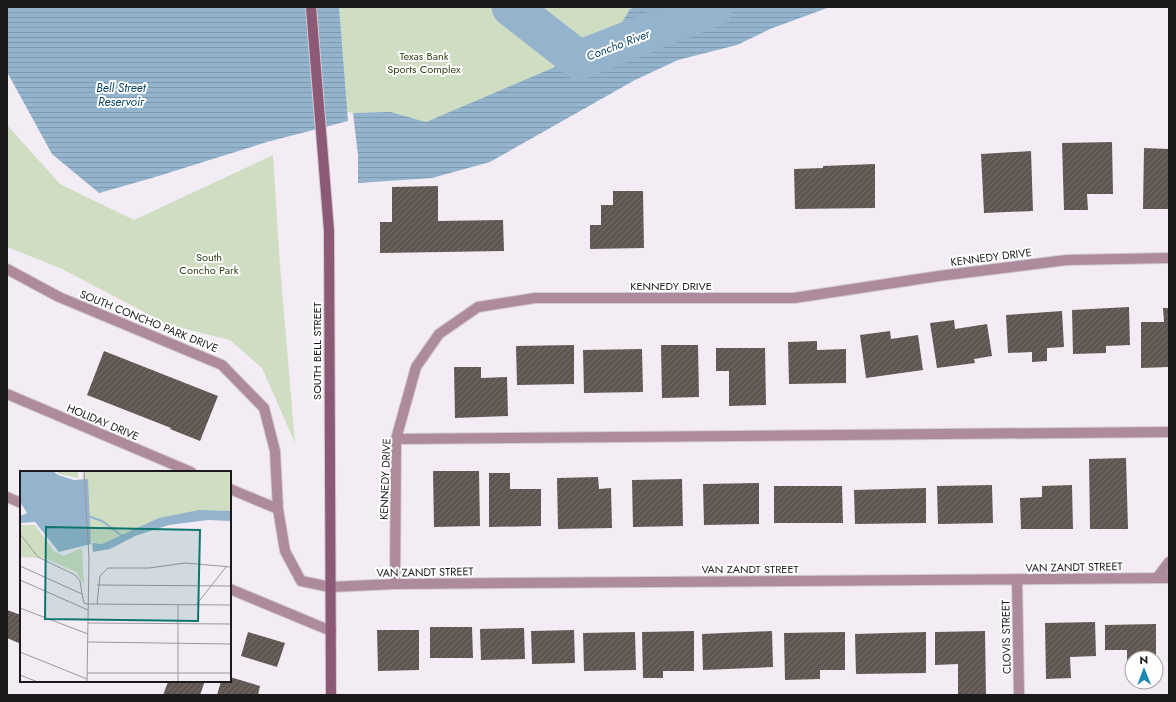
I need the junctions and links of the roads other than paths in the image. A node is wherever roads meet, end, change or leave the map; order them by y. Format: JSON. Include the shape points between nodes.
{"nodes":[{"id":1,"x":311,"y":7,"type":"edge"},
{"id":2,"x":1169,"y":258,"type":"edge"},
{"id":3,"x":7,"y":269,"type":"edge"},
{"id":4,"x":7,"y":394,"type":"edge"},
{"id":5,"x":1169,"y":432,"type":"edge"},
{"id":6,"x":396,"y":439,"type":"junction"},
{"id":7,"x":188,"y":471,"type":"edge"},
{"id":8,"x":231,"y":489,"type":"edge"},
{"id":9,"x":7,"y":497,"type":"edge"},
{"id":10,"x":20,"y":503,"type":"edge"},
{"id":11,"x":278,"y":509,"type":"junction"},
{"id":12,"x":1169,"y":562,"type":"edge"},
{"id":13,"x":1157,"y":578,"type":"junction"},
{"id":14,"x":1169,"y":578,"type":"edge"},
{"id":15,"x":1017,"y":579,"type":"junction"},
{"id":16,"x":395,"y":584,"type":"junction"},
{"id":17,"x":330,"y":588,"type":"junction"},
{"id":18,"x":231,"y":589,"type":"edge"},
{"id":19,"x":331,"y":631,"type":"junction"},
{"id":20,"x":331,"y":695,"type":"edge"},
{"id":21,"x":1019,"y":695,"type":"edge"}],
"edges":[{"from":1,"to":17,"type":"main road","name":"SOUTH BELL STREET","via":[[328,231]]},
{"from":2,"to":6,"type":"street","name":"KENNEDY DRIVE","via":[[1067,260],[794,298],[535,298],[478,307],[439,334],[416,367]]},
{"from":3,"to":11,"type":"street","name":"SOUTH CONCHO PARK DRIVE","via":[[59,297],[222,364],[264,408],[275,451]]},
{"from":4,"to":7,"type":"street","name":"HOLIDAY DRIVE"},
{"from":5,"to":6,"type":"street"},
{"from":6,"to":16,"type":"street","name":"KENNEDY DRIVE"},
{"from":8,"to":11,"type":"street"},
{"from":9,"to":10,"type":"street"},
{"from":11,"to":17,"type":"street","via":[[285,550],[301,581]]},
{"from":12,"to":13,"type":"street"},
{"from":13,"to":14,"type":"street","name":"VAN ZANDT STREET"},
{"from":13,"to":15,"type":"street","name":"VAN ZANDT STREET"},
{"from":15,"to":16,"type":"street","name":"VAN ZANDT STREET"},
{"from":15,"to":21,"type":"street","name":"CLOVIS STREET"},
{"from":16,"to":17,"type":"street","name":"VAN ZANDT STREET"},
{"from":17,"to":19,"type":"main road","name":"SOUTH BELL STREET"},
{"from":18,"to":19,"type":"street"},
{"from":19,"to":20,"type":"main road","name":"SOUTH BELL STREET"}]}
